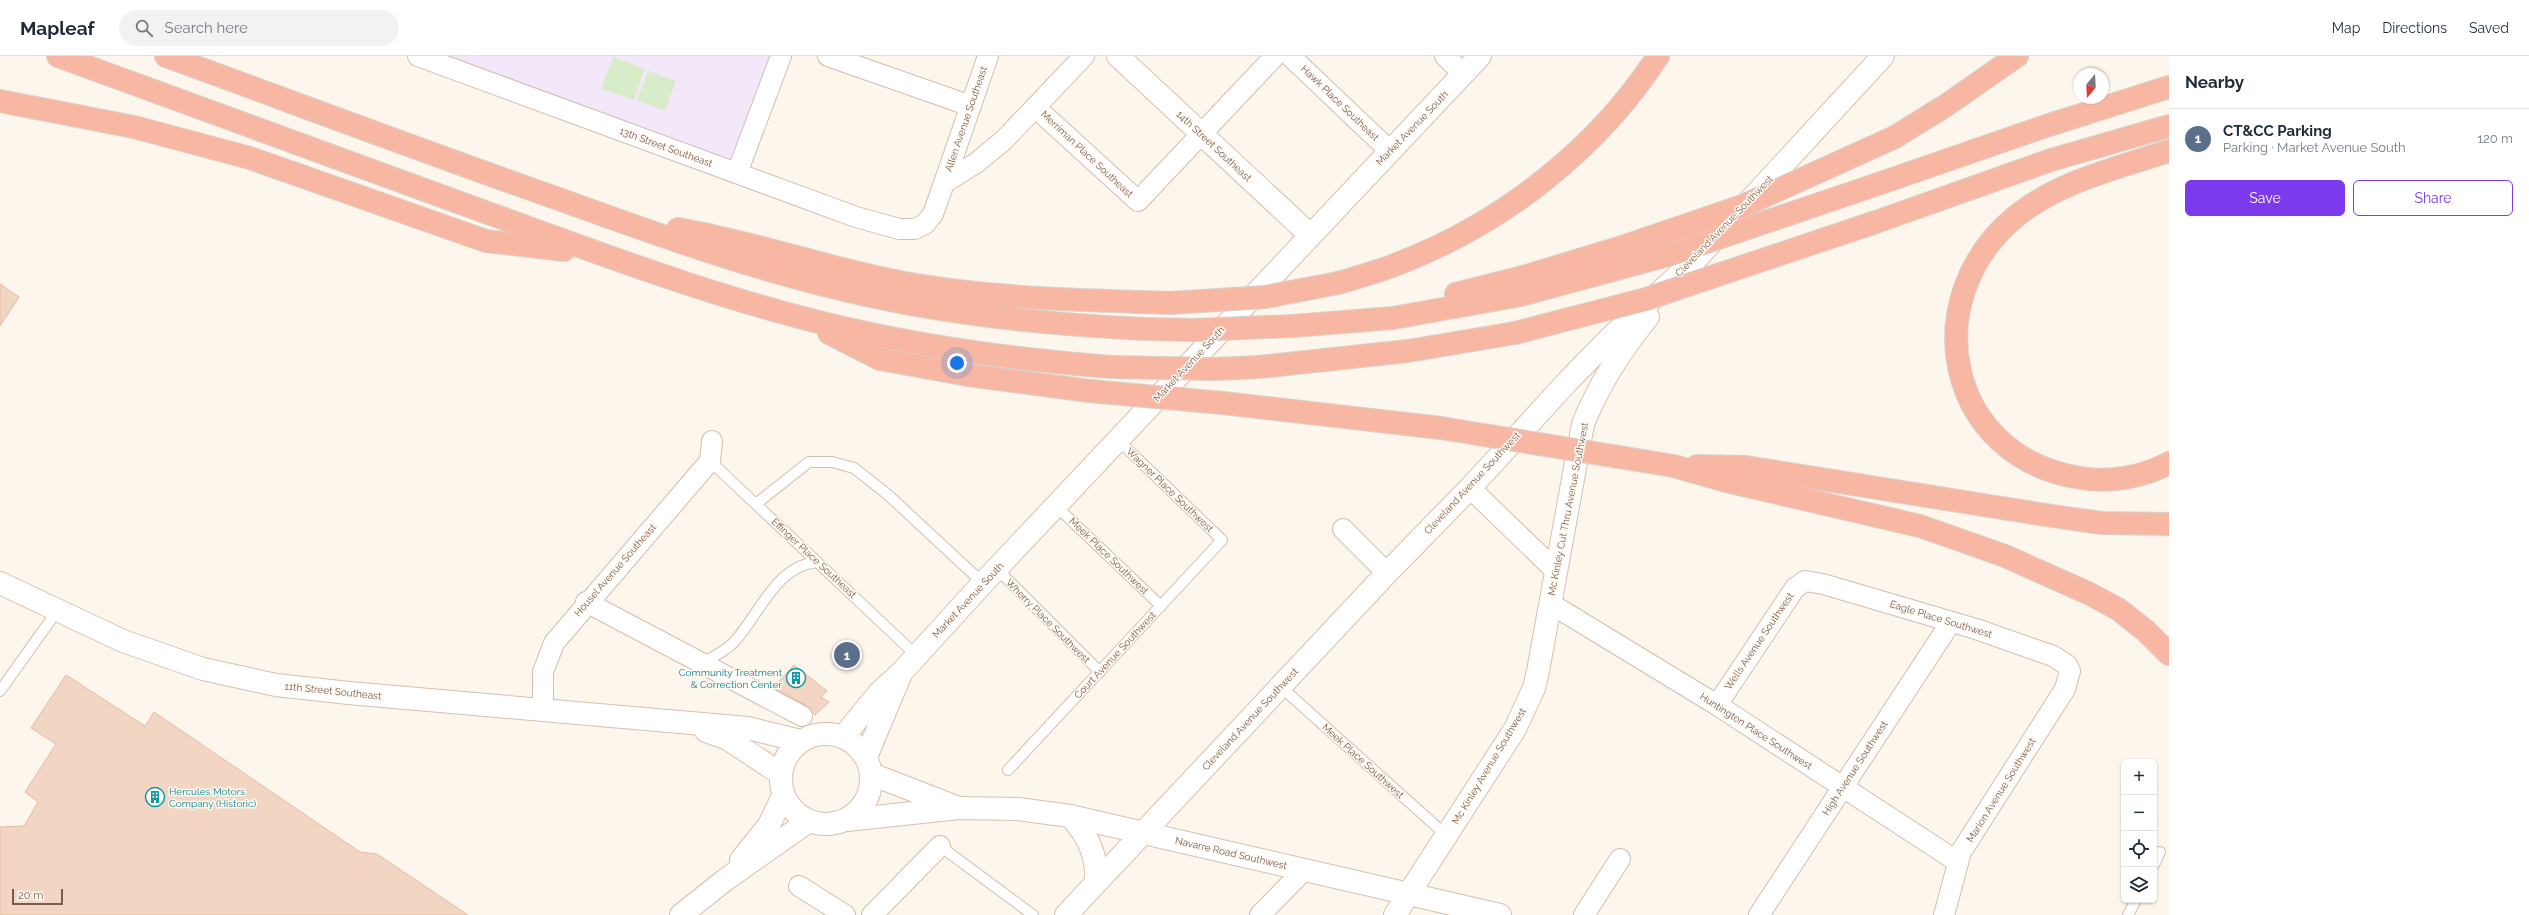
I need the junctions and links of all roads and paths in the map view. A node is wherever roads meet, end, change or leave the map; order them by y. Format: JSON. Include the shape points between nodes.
{"nodes":[{"id":1,"x":58,"y":56,"type":"edge"},
{"id":2,"x":166,"y":56,"type":"edge"},
{"id":3,"x":418,"y":56,"type":"edge"},
{"id":4,"x":781,"y":56,"type":"edge"},
{"id":5,"x":828,"y":56,"type":"edge"},
{"id":6,"x":988,"y":56,"type":"edge"},
{"id":7,"x":1084,"y":56,"type":"edge"},
{"id":8,"x":1118,"y":56,"type":"edge"},
{"id":9,"x":1275,"y":56,"type":"edge"},
{"id":10,"x":1290,"y":56,"type":"edge"},
{"id":11,"x":1445,"y":56,"type":"edge"},
{"id":12,"x":1480,"y":56,"type":"edge"},
{"id":13,"x":1658,"y":56,"type":"edge"},
{"id":14,"x":1883,"y":56,"type":"edge"},
{"id":15,"x":2017,"y":56,"type":"edge"},
{"id":16,"x":1463,"y":74,"type":"junction"},
{"id":17,"x":2163,"y":89,"type":"edge"},
{"id":18,"x":0,"y":101,"type":"edge"},
{"id":19,"x":971,"y":106,"type":"junction"},
{"id":20,"x":1036,"y":108,"type":"junction"},
{"id":21,"x":2169,"y":126,"type":"edge"},
{"id":22,"x":1201,"y":134,"type":"junction"},
{"id":23,"x":2169,"y":150,"type":"edge"},
{"id":24,"x":1390,"y":151,"type":"junction"},
{"id":25,"x":737,"y":173,"type":"junction"},
{"id":26,"x":944,"y":183,"type":"junction"},
{"id":27,"x":612,"y":218,"type":"junction"},
{"id":28,"x":1310,"y":235,"type":"junction"},
{"id":29,"x":600,"y":254,"type":"junction"},
{"id":30,"x":1697,"y":258,"type":"junction"},
{"id":31,"x":1522,"y":286,"type":"junction"},
{"id":32,"x":793,"y":315,"type":"junction"},
{"id":33,"x":1118,"y":440,"type":"junction"},
{"id":34,"x":712,"y":441,"type":"dead end"},
{"id":35,"x":710,"y":461,"type":"junction"},
{"id":36,"x":2169,"y":463,"type":"edge"},
{"id":37,"x":1674,"y":466,"type":"junction"},
{"id":38,"x":1470,"y":488,"type":"junction"},
{"id":39,"x":756,"y":504,"type":"junction"},
{"id":40,"x":1056,"y":506,"type":"junction"},
{"id":41,"x":2169,"y":524,"type":"edge"},
{"id":42,"x":1343,"y":529,"type":"dead end"},
{"id":43,"x":1222,"y":540,"type":"joint"},
{"id":44,"x":817,"y":562,"type":"junction"},
{"id":45,"x":1556,"y":570,"type":"junction"},
{"id":46,"x":1387,"y":573,"type":"junction"},
{"id":47,"x":990,"y":576,"type":"junction"},
{"id":48,"x":1805,"y":581,"type":"joint"},
{"id":49,"x":0,"y":583,"type":"edge"},
{"id":50,"x":586,"y":602,"type":"junction"},
{"id":51,"x":1551,"y":604,"type":"junction"},
{"id":52,"x":1161,"y":606,"type":"junction"},
{"id":53,"x":57,"y":611,"type":"junction"},
{"id":54,"x":1951,"y":622,"type":"junction"},
{"id":55,"x":2169,"y":654,"type":"edge"},
{"id":56,"x":917,"y":656,"type":"junction"},
{"id":57,"x":702,"y":663,"type":"junction"},
{"id":58,"x":2070,"y":671,"type":"joint"},
{"id":59,"x":1100,"y":672,"type":"junction"},
{"id":60,"x":901,"y":673,"type":"junction"},
{"id":61,"x":1280,"y":686,"type":"junction"},
{"id":62,"x":0,"y":691,"type":"edge"},
{"id":63,"x":1717,"y":705,"type":"junction"},
{"id":64,"x":543,"y":710,"type":"junction"},
{"id":65,"x":802,"y":716,"type":"dead end"},
{"id":66,"x":684,"y":723,"type":"junction"},
{"id":67,"x":844,"y":737,"type":"junction"},
{"id":68,"x":800,"y":741,"type":"junction"},
{"id":69,"x":868,"y":765,"type":"junction"},
{"id":70,"x":1008,"y":770,"type":"dead end"},
{"id":71,"x":781,"y":774,"type":"junction"},
{"id":72,"x":1842,"y":787,"type":"junction"},
{"id":73,"x":783,"y":796,"type":"junction"},
{"id":74,"x":959,"y":808,"type":"junction"},
{"id":75,"x":1070,"y":816,"type":"junction"},
{"id":76,"x":847,"y":820,"type":"junction"},
{"id":77,"x":809,"y":822,"type":"junction"},
{"id":78,"x":1143,"y":833,"type":"junction"},
{"id":79,"x":1446,"y":836,"type":"junction"},
{"id":80,"x":940,"y":846,"type":"joint"},
{"id":81,"x":2160,"y":852,"type":"dead end"},
{"id":82,"x":2157,"y":858,"type":"edge"},
{"id":83,"x":1620,"y":859,"type":"dead end"},
{"id":84,"x":1958,"y":862,"type":"junction"},
{"id":85,"x":1304,"y":870,"type":"junction"},
{"id":86,"x":725,"y":880,"type":"junction"},
{"id":87,"x":1096,"y":882,"type":"junction"},
{"id":88,"x":799,"y":886,"type":"dead end"},
{"id":89,"x":1410,"y":893,"type":"junction"},
{"id":90,"x":2134,"y":903,"type":"edge"},
{"id":91,"x":681,"y":915,"type":"edge"},
{"id":92,"x":845,"y":915,"type":"edge"},
{"id":93,"x":872,"y":915,"type":"edge"},
{"id":94,"x":1033,"y":915,"type":"edge"},
{"id":95,"x":1066,"y":915,"type":"edge"},
{"id":96,"x":1260,"y":915,"type":"edge"},
{"id":97,"x":1395,"y":915,"type":"edge"},
{"id":98,"x":1500,"y":915,"type":"edge"},
{"id":99,"x":1584,"y":915,"type":"edge"},
{"id":100,"x":1759,"y":915,"type":"edge"},
{"id":101,"x":1944,"y":915,"type":"edge"},
{"id":102,"x":2128,"y":915,"type":"edge"}],
"edges":[{"from":1,"to":29,"type":"highway"},
{"from":2,"to":27,"type":"highway"},
{"from":3,"to":25,"type":"street","name":"13th Street Southeast"},
{"from":4,"to":25,"type":"street"},
{"from":5,"to":19,"type":"street"},
{"from":6,"to":19,"type":"street","name":"Allen Avenue Southeast"},
{"from":7,"to":20,"type":"street"},
{"from":8,"to":22,"type":"street","name":"14th Street Southeast"},
{"from":9,"to":22,"type":"street"},
{"from":10,"to":24,"type":"street","name":"Hawk Place Southeast"},
{"from":11,"to":16,"type":"street"},
{"from":12,"to":16,"type":"street","name":"Market Avenue South"},
{"from":13,"to":27,"type":"highway","bridge":true,"via":[[1601,128],[1574,154],[1514,203],[1443,244],[1407,261],[1338,283],[1265,297],[1170,303],[1041,299],[957,291],[838,269],[725,237]]},
{"from":14,"to":30,"type":"street","name":"Cleveland Avenue Southwest"},
{"from":15,"to":31,"type":"highway","bridge":true,"via":[[1895,137],[1745,205],[1622,247]]},
{"from":16,"to":24,"type":"street","name":"Market Avenue South"},
{"from":17,"to":31,"type":"highway","bridge":true,"via":[[2046,126],[1665,256]]},
{"from":18,"to":29,"type":"highway","via":[[134,127],[250,158],[486,241]]},
{"from":19,"to":26,"type":"street","name":"Allen Avenue Southeast"},
{"from":20,"to":22,"type":"street","name":"Merriman Place Southeast","via":[[1138,201]]},
{"from":20,"to":26,"type":"street","via":[[994,149]]},
{"from":21,"to":32,"type":"highway","bridge":true,"via":[[2051,160],[1646,299],[1515,333],[1408,351],[1258,367],[1111,367],[1009,358],[950,349],[846,329]]},
{"from":22,"to":28,"type":"street","name":"14th Street Southeast"},
{"from":23,"to":36,"type":"highway","via":[[2065,188],[2014,218],[1986,247],[1975,265],[1959,304],[1956,334],[1959,369],[1973,407],[1998,439],[2030,463],[2068,476],[2108,480],[2147,473]]},
{"from":24,"to":28,"type":"street","name":"Market Avenue South"},
{"from":25,"to":26,"type":"street","name":"13th Street Southeast","via":[[878,224],[899,229],[915,229],[925,224],[933,214]]},
{"from":27,"to":31,"type":"highway","bridge":true,"via":[[763,268],[877,297],[1024,321],[1195,330],[1293,326],[1333,323],[1389,306],[1454,294]]},
{"from":28,"to":33,"type":"street","name":"Market Avenue South"},
{"from":29,"to":32,"type":"highway"},
{"from":30,"to":38,"type":"street","name":"Cleveland Avenue Southwest","via":[[1611,337]]},
{"from":30,"to":45,"type":"street","name":"Mc Kinley Cut Thru Avenue Southwest","via":[[1640,327],[1596,392],[1583,424]]},
{"from":32,"to":37,"type":"highway","bridge":true,"via":[[880,359],[968,375],[1090,391],[1223,403],[1441,428]]},
{"from":33,"to":40,"type":"street","name":"Market Avenue South"},
{"from":33,"to":43,"type":"lane","name":"Wagner Place Southwest"},
{"from":34,"to":35,"type":"street"},
{"from":35,"to":39,"type":"lane","name":"Effinger Place Southeast"},
{"from":35,"to":50,"type":"street","name":"Housel Avenue Southeast"},
{"from":37,"to":41,"type":"highway","via":[[1746,467],[2102,523]]},
{"from":37,"to":55,"type":"highway","via":[[1934,531],[2005,556],[2118,609],[2146,631]]},
{"from":38,"to":45,"type":"street"},
{"from":38,"to":46,"type":"street","name":"Cleveland Avenue Southwest"},
{"from":39,"to":44,"type":"lane","name":"Effinger Place Southeast"},
{"from":39,"to":47,"type":"lane","name":"Wherry Place Southwest","via":[[809,462],[832,462],[854,468]]},
{"from":40,"to":47,"type":"street","name":"Market Avenue South"},
{"from":40,"to":52,"type":"lane","name":"Meek Place Southwest"},
{"from":42,"to":46,"type":"street"},
{"from":43,"to":52,"type":"lane","name":"Court Avenue Southwest"},
{"from":44,"to":56,"type":"lane","name":"Effinger Place Southeast"},
{"from":44,"to":57,"type":"lane","via":[[798,567],[786,576],[732,644]]},
{"from":45,"to":51,"type":"street","name":"Mc Kinley Cut Thru Avenue Southwest"},
{"from":46,"to":61,"type":"street","name":"Cleveland Avenue Southwest"},
{"from":47,"to":56,"type":"street","name":"Market Avenue South"},
{"from":47,"to":59,"type":"lane","name":"Wherry Place Southwest"},
{"from":48,"to":54,"type":"street","name":"Eagle Place Southwest"},
{"from":48,"to":63,"type":"street","name":"Wells Avenue Southwest","via":[[1795,588]]},
{"from":49,"to":53,"type":"street","name":"11th Street Southeast"},
{"from":50,"to":57,"type":"street"},
{"from":50,"to":64,"type":"street","name":"Housel Avenue Southeast","via":[[556,639],[547,655],[543,676]]},
{"from":51,"to":63,"type":"street","name":"Huntington Place Southwest"},
{"from":51,"to":79,"type":"street","name":"Mc Kinley Avenue Southwest","via":[[1538,671],[1525,709],[1493,765]]},
{"from":52,"to":59,"type":"lane","name":"Court Avenue Southwest"},
{"from":53,"to":62,"type":"lane"},
{"from":53,"to":64,"type":"street","name":"11th Street Southeast","via":[[123,641],[203,669],[276,685]]},
{"from":54,"to":58,"type":"street","name":"Eagle Place Southwest","via":[[2053,656],[2067,665]]},
{"from":54,"to":72,"type":"street","name":"High Avenue Southwest"},
{"from":56,"to":60,"type":"street","name":"Market Avenue South"},
{"from":57,"to":65,"type":"street"},
{"from":58,"to":84,"type":"street","name":"Marion Avenue Southwest","via":[[2065,689],[1980,822]]},
{"from":59,"to":70,"type":"lane","name":"Court Avenue Southwest"},
{"from":60,"to":67,"type":"street","name":"Market Avenue South","via":[[879,693]]},
{"from":60,"to":69,"type":"street","name":"Market Avenue South"},
{"from":61,"to":78,"type":"street","name":"Cleveland Avenue Southwest"},
{"from":61,"to":79,"type":"lane","name":"Meek Place Southwest"},
{"from":63,"to":72,"type":"street","name":"Huntington Place Southwest"},
{"from":64,"to":66,"type":"street","name":"11th Street Southeast"},
{"from":66,"to":68,"type":"street","name":"11th Street Southeast","via":[[748,728]]},
{"from":66,"to":71,"type":"street","name":"11th Street Southeast","via":[[728,739]]},
{"from":67,"to":68,"type":"street","via":[[814,735]]},
{"from":67,"to":69,"type":"street","via":[[856,745]]},
{"from":68,"to":71,"type":"street","via":[[789,752]]},
{"from":69,"to":74,"type":"street","name":"Navarre Road Southwest"},
{"from":69,"to":76,"type":"street","via":[[871,786],[867,800],[858,812]]},
{"from":71,"to":73,"type":"street"},
{"from":72,"to":84,"type":"street","name":"Huntington Place Southwest"},
{"from":72,"to":100,"type":"street","name":"High Avenue Southwest"},
{"from":73,"to":77,"type":"street","via":[[791,809]]},
{"from":73,"to":86,"type":"street","via":[[769,825]]},
{"from":74,"to":75,"type":"street","name":"Navarre Road Southwest","via":[[1018,808]]},
{"from":74,"to":76,"type":"street","name":"Navarre Road Southwest"},
{"from":75,"to":78,"type":"street","name":"Navarre Road Southwest"},
{"from":75,"to":87,"type":"street","via":[[1083,831],[1092,848]]},
{"from":76,"to":77,"type":"street","via":[[832,825]]},
{"from":77,"to":86,"type":"street"},
{"from":78,"to":85,"type":"street","name":"Navarre Road Southwest"},
{"from":78,"to":87,"type":"street","name":"Cleveland Avenue Southwest"},
{"from":79,"to":89,"type":"street","name":"Mc Kinley Avenue Southwest"},
{"from":80,"to":93,"type":"street"},
{"from":80,"to":94,"type":"lane"},
{"from":81,"to":82,"type":"lane"},
{"from":83,"to":99,"type":"street"},
{"from":84,"to":101,"type":"street","name":"Marion Avenue Southwest"},
{"from":85,"to":89,"type":"street","name":"Navarre Road Southwest"},
{"from":85,"to":96,"type":"street"},
{"from":86,"to":91,"type":"street"},
{"from":87,"to":95,"type":"street","name":"Cleveland Avenue Southwest"},
{"from":88,"to":92,"type":"street"},
{"from":89,"to":97,"type":"street","name":"Mc Kinley Avenue Southwest"},
{"from":89,"to":98,"type":"street","name":"Navarre Road Southwest"},
{"from":90,"to":102,"type":"lane"}]}
